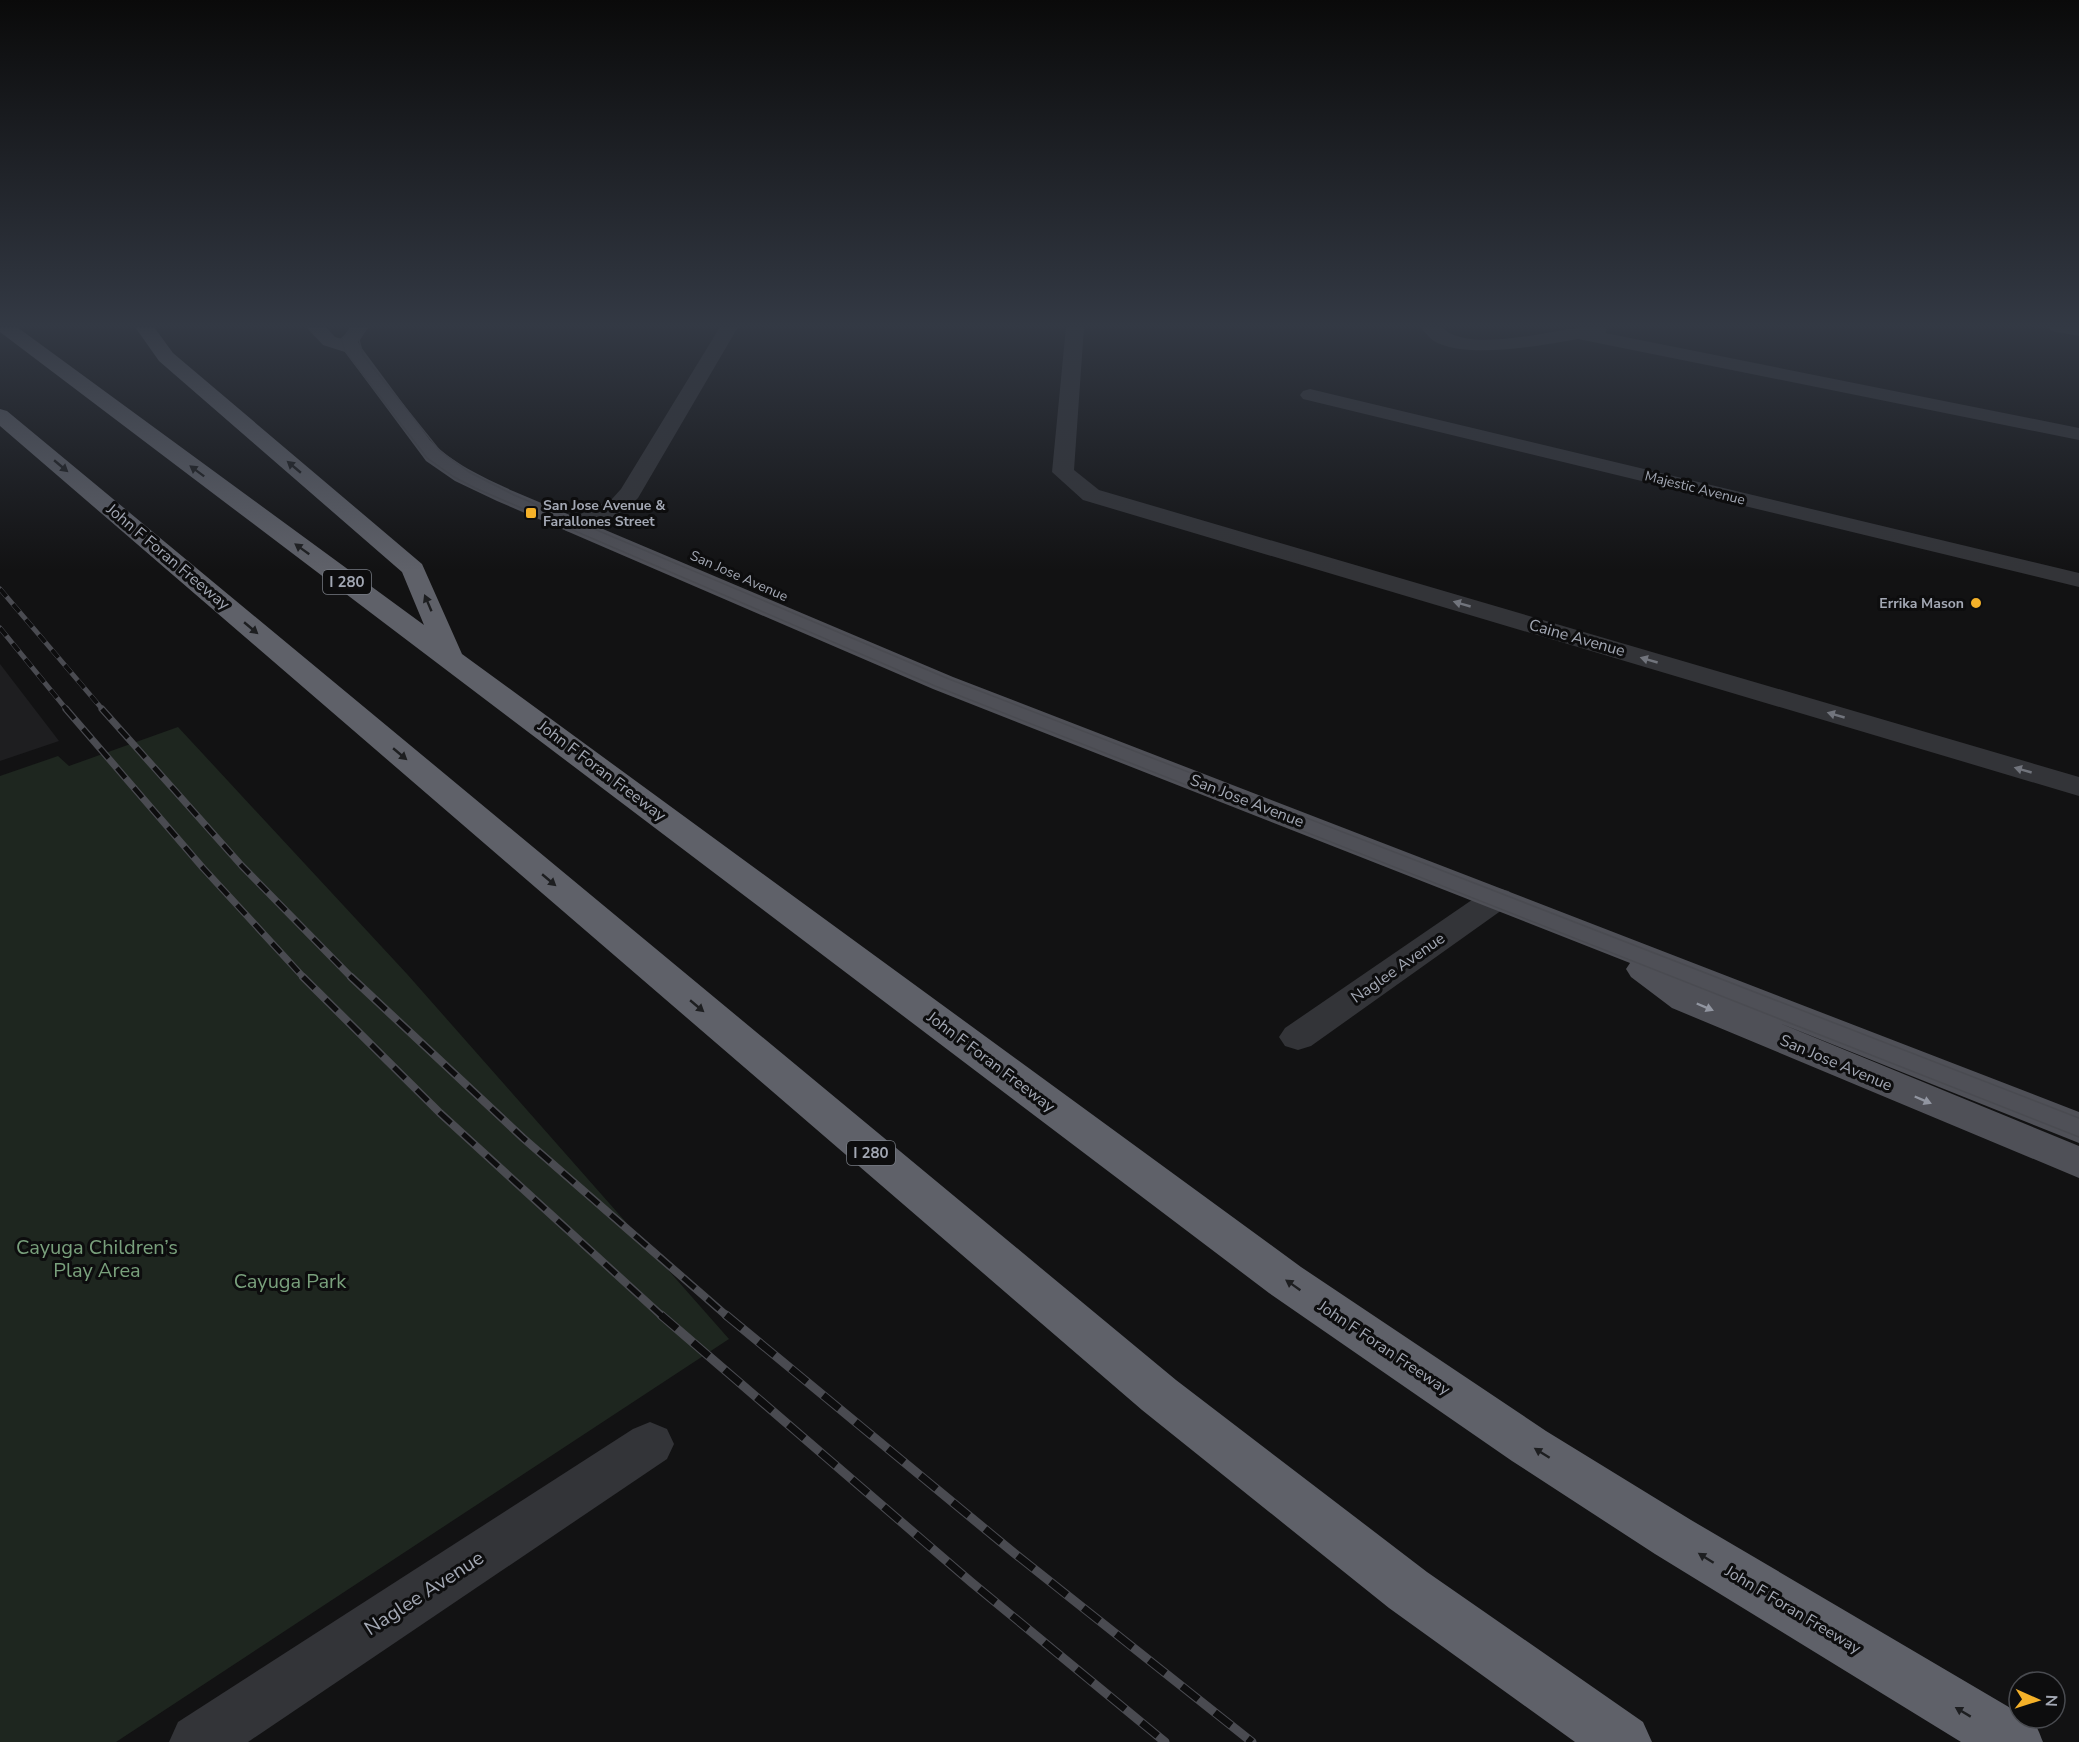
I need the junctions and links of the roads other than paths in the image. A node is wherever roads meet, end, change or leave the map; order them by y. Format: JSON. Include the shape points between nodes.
{"nodes":[{"id":1,"x":113,"y":408,"type":"edge"},
{"id":2,"x":226,"y":408,"type":"edge"},
{"id":3,"x":400,"y":408,"type":"edge"},
{"id":4,"x":681,"y":408,"type":"edge"},
{"id":5,"x":1068,"y":408,"type":"edge"},
{"id":6,"x":1365,"y":408,"type":"edge"},
{"id":7,"x":1951,"y":408,"type":"edge"},
{"id":8,"x":0,"y":415,"type":"edge"},
{"id":9,"x":2079,"y":434,"type":"edge"},
{"id":10,"x":574,"y":526,"type":"junction"},
{"id":11,"x":2079,"y":580,"type":"edge"},
{"id":12,"x":451,"y":657,"type":"junction"},
{"id":13,"x":2079,"y":787,"type":"edge"},
{"id":14,"x":1497,"y":898,"type":"junction"},
{"id":15,"x":1604,"y":940,"type":"junction"},
{"id":16,"x":1298,"y":1037,"type":"dead end"},
{"id":17,"x":2079,"y":1128,"type":"edge"},
{"id":18,"x":2079,"y":1163,"type":"edge"},
{"id":19,"x":650,"y":1444,"type":"dead end"},
{"id":20,"x":198,"y":1742,"type":"edge"},
{"id":21,"x":1623,"y":1742,"type":"edge"},
{"id":22,"x":2014,"y":1742,"type":"edge"}],
"edges":[{"from":12,"to":1,"type":"highway","name":"John F Foran Freeway","number":"I 280","one_way":true},
{"from":12,"to":2,"type":"highway","one_way":true,"via":[[413,569]]},
{"from":3,"to":10,"type":"main road","name":"San Jose Avenue","via":[[434,456],[463,476]]},
{"from":4,"to":10,"type":"street","via":[[630,493],[620,504]]},
{"from":13,"to":5,"type":"street","name":"Caine Avenue","one_way":true,"via":[[1091,495],[1063,472]]},
{"from":6,"to":11,"type":"street","name":"Majestic Avenue"},
{"from":7,"to":9,"type":"street"},
{"from":8,"to":21,"type":"highway","name":"John F Foran Freeway","number":"I 280","one_way":true,"via":[[1159,1395],[1408,1590]]},
{"from":10,"to":14,"type":"main road","name":"San Jose Avenue","via":[[622,526],[714,563],[825,615],[891,662]]},
{"from":22,"to":12,"type":"highway","name":"John F Foran Freeway","number":"I 280","one_way":true,"via":[[1664,1531],[1372,1340],[1081,1129]]},
{"from":14,"to":15,"type":"main road","name":"San Jose Avenue"},
{"from":14,"to":16,"type":"street","name":"Naglee Avenue"},
{"from":15,"to":17,"type":"main road","name":"San Jose Avenue"},
{"from":15,"to":18,"type":"main road","name":"San Jose Avenue","one_way":true,"via":[[1685,999]]},
{"from":19,"to":20,"type":"street","name":"Naglee Avenue"}]}
